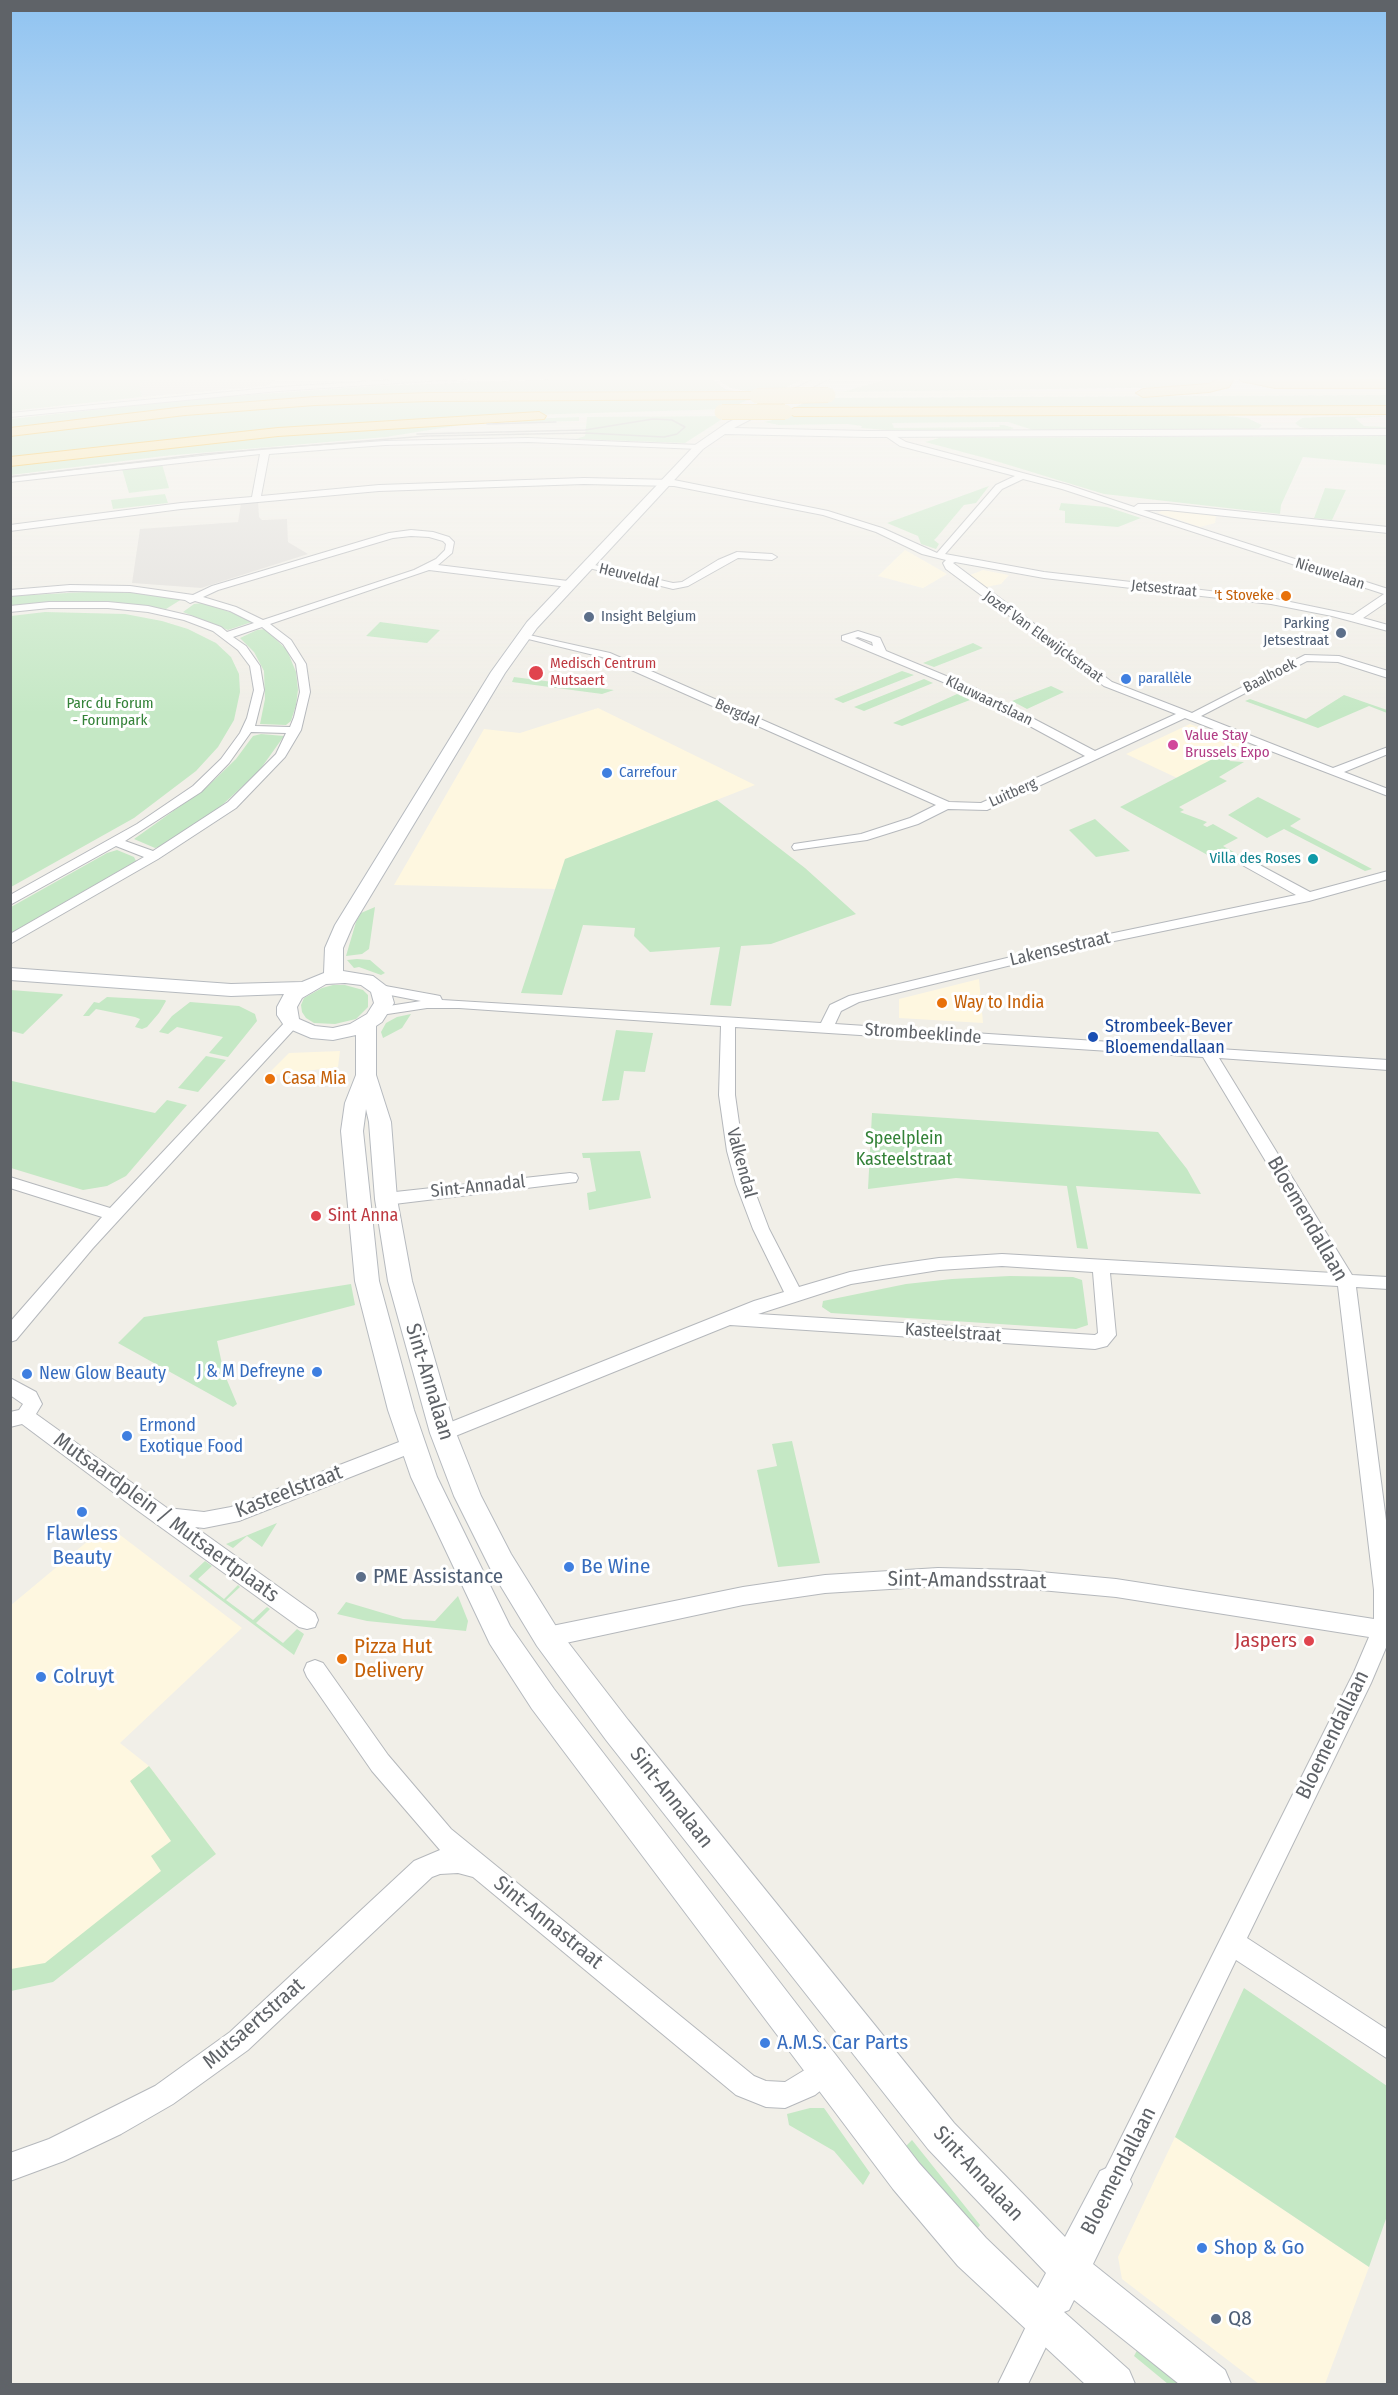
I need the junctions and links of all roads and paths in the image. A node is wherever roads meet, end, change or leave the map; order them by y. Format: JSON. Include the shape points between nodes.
{"nodes":[{"id":1,"x":258,"y":490,"type":"edge"},
{"id":2,"x":375,"y":490,"type":"edge"},
{"id":3,"x":657,"y":490,"type":"edge"},
{"id":4,"x":713,"y":490,"type":"edge"},
{"id":5,"x":997,"y":490,"type":"edge"},
{"id":6,"x":1069,"y":490,"type":"edge"},
{"id":7,"x":256,"y":498,"type":"junction"},
{"id":8,"x":1127,"y":507,"type":"junction"},
{"id":9,"x":10,"y":528,"type":"edge"},
{"id":10,"x":1388,"y":530,"type":"edge"},
{"id":11,"x":939,"y":556,"type":"junction"},
{"id":12,"x":772,"y":557,"type":"dead end"},
{"id":13,"x":953,"y":558,"type":"junction"},
{"id":14,"x":586,"y":566,"type":"junction"},
{"id":15,"x":430,"y":567,"type":"junction"},
{"id":16,"x":568,"y":584,"type":"junction"},
{"id":17,"x":10,"y":593,"type":"edge"},
{"id":18,"x":1388,"y":594,"type":"edge"},
{"id":19,"x":195,"y":598,"type":"junction"},
{"id":20,"x":10,"y":609,"type":"edge"},
{"id":21,"x":168,"y":613,"type":"junction"},
{"id":22,"x":1356,"y":618,"type":"junction"},
{"id":23,"x":264,"y":624,"type":"junction"},
{"id":24,"x":1388,"y":628,"type":"edge"},
{"id":25,"x":228,"y":635,"type":"junction"},
{"id":26,"x":524,"y":635,"type":"junction"},
{"id":27,"x":881,"y":652,"type":"dead end"},
{"id":28,"x":1388,"y":675,"type":"edge"},
{"id":29,"x":1188,"y":715,"type":"junction"},
{"id":30,"x":248,"y":729,"type":"junction"},
{"id":31,"x":295,"y":729,"type":"junction"},
{"id":32,"x":1388,"y":750,"type":"edge"},
{"id":33,"x":1095,"y":756,"type":"junction"},
{"id":34,"x":1335,"y":771,"type":"junction"},
{"id":35,"x":1388,"y":793,"type":"edge"},
{"id":36,"x":946,"y":805,"type":"junction"},
{"id":37,"x":117,"y":842,"type":"junction"},
{"id":38,"x":798,"y":847,"type":"dead end"},
{"id":39,"x":154,"y":856,"type":"junction"},
{"id":40,"x":1241,"y":859,"type":"dead end"},
{"id":41,"x":1388,"y":875,"type":"edge"},
{"id":42,"x":1309,"y":897,"type":"junction"},
{"id":43,"x":10,"y":901,"type":"edge"},
{"id":44,"x":10,"y":940,"type":"edge"},
{"id":45,"x":10,"y":975,"type":"edge"},
{"id":46,"x":333,"y":977,"type":"junction"},
{"id":47,"x":302,"y":988,"type":"junction"},
{"id":48,"x":380,"y":989,"type":"junction"},
{"id":49,"x":231,"y":990,"type":"junction"},
{"id":50,"x":459,"y":1004,"type":"junction"},
{"id":51,"x":289,"y":1015,"type":"junction"},
{"id":52,"x":374,"y":1018,"type":"junction"},
{"id":53,"x":728,"y":1022,"type":"junction"},
{"id":54,"x":826,"y":1028,"type":"junction"},
{"id":55,"x":333,"y":1034,"type":"junction"},
{"id":56,"x":365,"y":1047,"type":"junction"},
{"id":57,"x":1208,"y":1053,"type":"junction"},
{"id":58,"x":1388,"y":1065,"type":"edge"},
{"id":59,"x":366,"y":1075,"type":"junction"},
{"id":60,"x":570,"y":1178,"type":"dead end"},
{"id":61,"x":10,"y":1182,"type":"edge"},
{"id":62,"x":386,"y":1198,"type":"junction"},
{"id":63,"x":113,"y":1215,"type":"junction"},
{"id":64,"x":1101,"y":1265,"type":"junction"},
{"id":65,"x":1346,"y":1280,"type":"junction"},
{"id":66,"x":1388,"y":1283,"type":"edge"},
{"id":67,"x":794,"y":1294,"type":"junction"},
{"id":68,"x":726,"y":1318,"type":"junction"},
{"id":69,"x":10,"y":1335,"type":"edge"},
{"id":70,"x":10,"y":1385,"type":"edge"},
{"id":71,"x":18,"y":1418,"type":"edge"},
{"id":72,"x":443,"y":1433,"type":"junction"},
{"id":73,"x":412,"y":1445,"type":"junction"},
{"id":74,"x":162,"y":1515,"type":"junction"},
{"id":75,"x":307,"y":1620,"type":"dead end"},
{"id":76,"x":1385,"y":1631,"type":"edge"},
{"id":77,"x":547,"y":1637,"type":"junction"},
{"id":78,"x":315,"y":1670,"type":"dead end"},
{"id":79,"x":476,"y":1866,"type":"junction"},
{"id":80,"x":1232,"y":1943,"type":"junction"},
{"id":81,"x":1388,"y":2046,"type":"edge"},
{"id":82,"x":826,"y":2070,"type":"junction"},
{"id":83,"x":10,"y":2167,"type":"edge"},
{"id":84,"x":1113,"y":2184,"type":"joint"},
{"id":85,"x":1056,"y":2295,"type":"junction"},
{"id":86,"x":1013,"y":2385,"type":"edge"},
{"id":87,"x":1115,"y":2385,"type":"edge"},
{"id":88,"x":1211,"y":2385,"type":"edge"}],
"edges":[{"from":1,"to":7,"type":"street"},
{"from":2,"to":7,"type":"street"},
{"from":3,"to":14,"type":"main road"},
{"from":4,"to":11,"type":"street","via":[[825,513],[869,526]]},
{"from":5,"to":11,"type":"street"},
{"from":6,"to":8,"type":"street","name":"Nieuwelaan"},
{"from":7,"to":9,"type":"street"},
{"from":8,"to":10,"type":"street","via":[[1168,507]]},
{"from":8,"to":18,"type":"street","name":"Nieuwelaan"},
{"from":11,"to":13,"type":"street","name":"Jetsestraat"},
{"from":12,"to":14,"type":"street","name":"Heuveldal","via":[[737,555],[685,584],[673,586]]},
{"from":13,"to":22,"type":"street","name":"Jetsestraat","via":[[1044,575],[1269,600]]},
{"from":13,"to":29,"type":"street","name":"Jozef Van Elewijckstraat","via":[[949,567],[1100,679]]},
{"from":14,"to":16,"type":"main road"},
{"from":15,"to":16,"type":"street"},
{"from":15,"to":19,"type":"street","via":[[449,551],[449,541],[430,534],[399,534],[225,584]]},
{"from":15,"to":23,"type":"street"},
{"from":16,"to":26,"type":"main road"},
{"from":17,"to":19,"type":"street","via":[[109,588]]},
{"from":18,"to":22,"type":"street"},
{"from":19,"to":21,"type":"street"},
{"from":19,"to":23,"type":"street","via":[[233,609]]},
{"from":20,"to":21,"type":"street","via":[[83,604]]},
{"from":21,"to":25,"type":"street"},
{"from":22,"to":24,"type":"street","name":"Jetsestraat"},
{"from":23,"to":25,"type":"street"},
{"from":23,"to":31,"type":"street","via":[[287,642],[301,664],[304,699]]},
{"from":25,"to":30,"type":"street","via":[[249,656],[259,678],[256,708]]},
{"from":26,"to":36,"type":"street","name":"Bergdal","via":[[606,655]]},
{"from":26,"to":46,"type":"main road","via":[[493,679],[344,925],[334,948]]},
{"from":27,"to":33,"type":"street","name":"Klauwaartslaan","via":[[991,700]]},
{"from":28,"to":29,"type":"street","name":"Baalhoek","via":[[1339,659],[1305,658]]},
{"from":29,"to":33,"type":"street","name":"Luitberg"},
{"from":29,"to":34,"type":"street","name":"Jozef Van Elewijckstraat"},
{"from":30,"to":31,"type":"street"},
{"from":30,"to":37,"type":"street","via":[[225,761],[197,789]]},
{"from":31,"to":39,"type":"street","via":[[276,761],[246,793]]},
{"from":32,"to":34,"type":"street"},
{"from":33,"to":36,"type":"street","name":"Luitberg","via":[[983,807]]},
{"from":34,"to":35,"type":"street","name":"Jozef Van Elewijckstraat"},
{"from":36,"to":38,"type":"street","via":[[922,818],[863,837]]},
{"from":37,"to":39,"type":"street"},
{"from":37,"to":43,"type":"street"},
{"from":39,"to":44,"type":"street"},
{"from":40,"to":42,"type":"street"},
{"from":41,"to":42,"type":"street","name":"Lakensestraat"},
{"from":42,"to":54,"type":"street","name":"Lakensestraat","via":[[1090,942],[854,999],[835,1008]]},
{"from":45,"to":49,"type":"main road"},
{"from":46,"to":47,"type":"main road"},
{"from":46,"to":48,"type":"main road","via":[[366,980]]},
{"from":47,"to":49,"type":"main road"},
{"from":47,"to":51,"type":"main road","via":[[294,994]]},
{"from":48,"to":50,"type":"street","name":"Strombeeklinde"},
{"from":48,"to":52,"type":"main road","name":"Sint-Annalaan","via":[[384,1003]]},
{"from":49,"to":51,"type":"main road"},
{"from":50,"to":52,"type":"street","name":"Strombeeklinde","via":[[427,1004]]},
{"from":50,"to":53,"type":"street","name":"Strombeeklinde"},
{"from":51,"to":55,"type":"main road","via":[[311,1032]]},
{"from":51,"to":63,"type":"street"},
{"from":52,"to":55,"type":"main road"},
{"from":52,"to":56,"type":"main road","name":"Sint-Annalaan"},
{"from":53,"to":54,"type":"street","name":"Strombeeklinde"},
{"from":53,"to":67,"type":"street","name":"Valkendal","via":[[727,1095],[735,1151],[761,1229]]},
{"from":54,"to":57,"type":"street","name":"Strombeeklinde"},
{"from":55,"to":56,"type":"main road"},
{"from":56,"to":59,"type":"main road","name":"Sint-Annalaan"},
{"from":57,"to":58,"type":"street","name":"Strombeeklinde"},
{"from":57,"to":65,"type":"street","name":"Bloemendallaan"},
{"from":59,"to":62,"type":"main road","name":"Sint-Annalaan","via":[[380,1122]]},
{"from":59,"to":73,"type":"main road","name":"Sint-Annalaan","via":[[352,1131],[367,1281]]},
{"from":60,"to":62,"type":"street","name":"Sint-Annadal"},
{"from":61,"to":63,"type":"street"},
{"from":62,"to":72,"type":"main road","name":"Sint-Annalaan","via":[[400,1281]]},
{"from":63,"to":69,"type":"street"},
{"from":64,"to":65,"type":"street","name":"Kasteelstraat"},
{"from":64,"to":67,"type":"street","name":"Kasteelstraat","via":[[1002,1260],[939,1264],[850,1278]]},
{"from":64,"to":68,"type":"street","name":"Kasteelstraat","via":[[1107,1335],[1095,1342]]},
{"from":65,"to":66,"type":"street","name":"Kasteelstraat"},
{"from":65,"to":76,"type":"street","name":"Bloemendallaan"},
{"from":67,"to":68,"type":"street","name":"Kasteelstraat"},
{"from":68,"to":72,"type":"street","name":"Kasteelstraat"},
{"from":70,"to":71,"type":"street","via":[[32,1400],[32,1408]]},
{"from":71,"to":74,"type":"street","name":"Mutsaardplein / Mutsaertplaats"},
{"from":72,"to":77,"type":"main road","name":"Sint-Annalaan","via":[[468,1496],[501,1562]]},
{"from":73,"to":74,"type":"street","name":"Kasteelstraat","via":[[232,1515],[187,1520]]},
{"from":73,"to":82,"type":"main road","name":"Sint-Annalaan","via":[[485,1608],[520,1667]]},
{"from":74,"to":75,"type":"street","name":"Mutsaardplein / Mutsaertplaats"},
{"from":76,"to":77,"type":"street","name":"Sint-Amandsstraat","via":[[1128,1589],[1019,1579],[938,1577],[825,1584],[743,1596]]},
{"from":76,"to":80,"type":"street","name":"Bloemendallaan"},
{"from":77,"to":85,"type":"main road","name":"Sint-Annalaan","via":[[941,2136],[1006,2206]]},
{"from":78,"to":79,"type":"street","name":"Sint-Annastraat","via":[[380,1763],[443,1838]]},
{"from":79,"to":82,"type":"street","name":"Sint-Annastraat","via":[[745,2086],[766,2094],[785,2095],[806,2086]]},
{"from":79,"to":83,"type":"street","name":"Mutsaertstraat","via":[[440,1862],[423,1869],[262,2021],[216,2059],[164,2095],[111,2124]]},
{"from":80,"to":81,"type":"street"},
{"from":80,"to":84,"type":"street","name":"Bloemendallaan"},
{"from":82,"to":85,"type":"main road","name":"Sint-Annalaan","via":[[864,2123],[972,2252]]},
{"from":84,"to":85,"type":"main road","name":"Bloemendallaan"},
{"from":85,"to":86,"type":"street"},
{"from":85,"to":87,"type":"main road","name":"Sint-Annalaan"},
{"from":85,"to":88,"type":"main road","name":"Sint-Annalaan","via":[[1094,2291]]}]}
